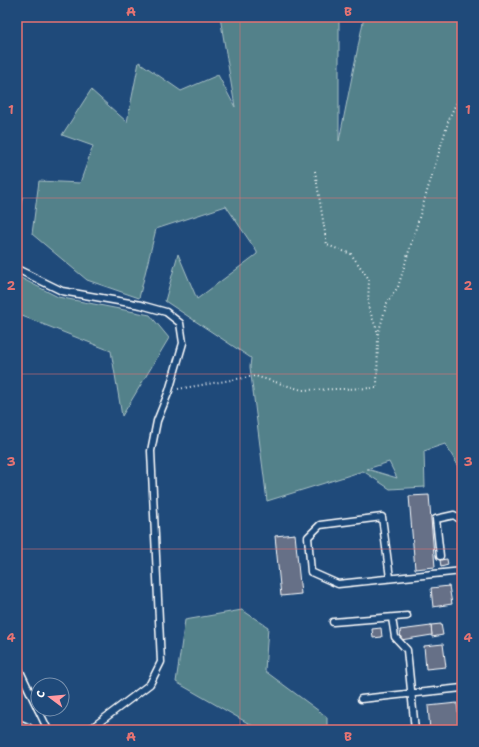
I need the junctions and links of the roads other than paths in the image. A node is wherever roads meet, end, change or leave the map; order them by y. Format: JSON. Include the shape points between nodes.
{"nodes":[{"id":1,"x":17,"y":269,"type":"edge"},
{"id":2,"x":462,"y":521,"type":"edge"},
{"id":3,"x":462,"y":541,"type":"edge"},
{"id":4,"x":440,"y":556,"type":"dead end"},
{"id":5,"x":462,"y":557,"type":"edge"},
{"id":6,"x":462,"y":571,"type":"edge"},
{"id":7,"x":390,"y":578,"type":"junction"},
{"id":8,"x":407,"y":616,"type":"dead end"},
{"id":9,"x":392,"y":618,"type":"junction"},
{"id":10,"x":333,"y":622,"type":"dead end"},
{"id":11,"x":17,"y":665,"type":"edge"},
{"id":12,"x":462,"y":688,"type":"edge"},
{"id":13,"x":30,"y":692,"type":"edge"},
{"id":14,"x":411,"y":694,"type":"junction"},
{"id":15,"x":361,"y":699,"type":"dead end"},
{"id":16,"x":42,"y":717,"type":"edge"},
{"id":17,"x":17,"y":726,"type":"edge"},
{"id":18,"x":27,"y":730,"type":"edge"},
{"id":19,"x":48,"y":730,"type":"edge"},
{"id":20,"x":89,"y":730,"type":"edge"},
{"id":21,"x":415,"y":730,"type":"edge"}],
"edges":[{"from":1,"to":20,"type":"lane","via":[[62,291],[142,305],[166,312],[180,323],[183,343],[169,391],[156,421],[151,452],[161,662],[150,684]]},
{"from":2,"to":4,"type":"lane","via":[[454,515],[436,519]]},
{"from":3,"to":5,"type":"lane"},
{"from":6,"to":7,"type":"lane"},
{"from":7,"to":7,"type":"lane","via":[[338,584],[311,572],[308,537],[320,526],[382,517]]},
{"from":8,"to":9,"type":"lane"},
{"from":9,"to":10,"type":"lane"},
{"from":9,"to":14,"type":"lane","via":[[395,637],[407,650]]},
{"from":11,"to":13,"type":"lane"},
{"from":12,"to":14,"type":"lane"},
{"from":14,"to":15,"type":"lane"},
{"from":14,"to":21,"type":"lane"},
{"from":16,"to":19,"type":"lane"},
{"from":17,"to":18,"type":"street"}]}
